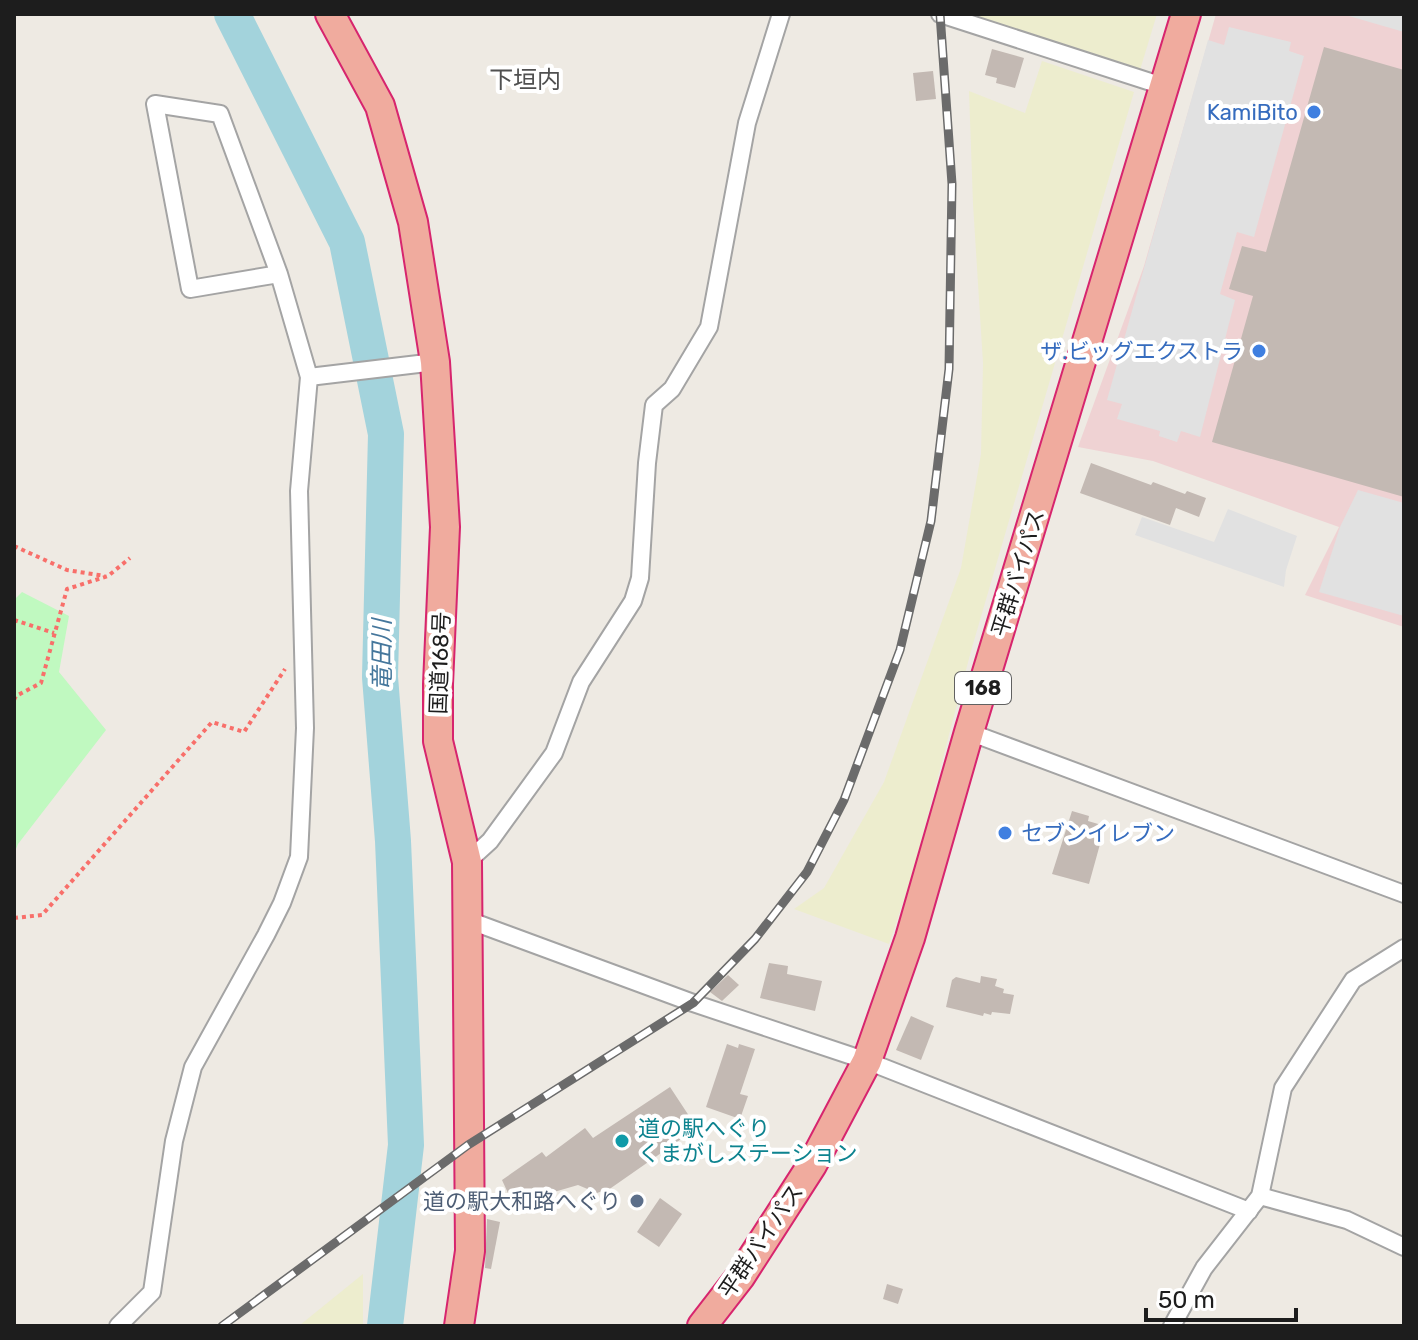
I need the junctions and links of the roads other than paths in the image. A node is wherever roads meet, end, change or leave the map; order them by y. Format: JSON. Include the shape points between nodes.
{"nodes":[{"id":1,"x":330,"y":14,"type":"edge"},
{"id":2,"x":781,"y":14,"type":"edge"},
{"id":3,"x":940,"y":14,"type":"edge"},
{"id":4,"x":1186,"y":14,"type":"edge"},
{"id":5,"x":1166,"y":87,"type":"junction"},
{"id":6,"x":279,"y":274,"type":"junction"},
{"id":7,"x":435,"y":362,"type":"junction"},
{"id":8,"x":309,"y":377,"type":"junction"},
{"id":9,"x":969,"y":732,"type":"junction"},
{"id":10,"x":467,"y":862,"type":"junction"},
{"id":11,"x":1404,"y":894,"type":"edge"},
{"id":12,"x":468,"y":920,"type":"junction"},
{"id":13,"x":1404,"y":948,"type":"edge"},
{"id":14,"x":867,"y":1061,"type":"junction"},
{"id":15,"x":1260,"y":1196,"type":"junction"},
{"id":16,"x":1249,"y":1211,"type":"junction"},
{"id":17,"x":1404,"y":1247,"type":"edge"},
{"id":18,"x":118,"y":1326,"type":"edge"},
{"id":19,"x":459,"y":1326,"type":"edge"},
{"id":20,"x":702,"y":1326,"type":"edge"},
{"id":21,"x":1172,"y":1326,"type":"edge"}],
"edges":[{"from":1,"to":7,"type":"highway","name":"国道168号","via":[[380,106],[413,222]]},
{"from":2,"to":10,"type":"street","via":[[747,123],[709,327],[672,389],[654,405],[640,578],[633,601],[581,682],[554,753],[490,841]]},
{"from":3,"to":5,"type":"street"},
{"from":4,"to":5,"type":"highway","name":"平群バイパス","number":"168"},
{"from":5,"to":9,"type":"highway","name":"平群バイパス","number":"168"},
{"from":6,"to":6,"type":"street","via":[[220,114],[155,104],[190,289]]},
{"from":6,"to":8,"type":"street"},
{"from":7,"to":8,"type":"street"},
{"from":7,"to":10,"type":"highway","name":"国道168号","via":[[445,527],[438,741]]},
{"from":8,"to":18,"type":"street","via":[[299,491],[305,728],[299,857],[266,935],[193,1067],[174,1141],[152,1292]]},
{"from":9,"to":11,"type":"street"},
{"from":9,"to":14,"type":"highway","name":"平群バイパス","number":"168","via":[[910,938]]},
{"from":10,"to":12,"type":"highway","name":"国道168号"},
{"from":12,"to":14,"type":"street"},
{"from":12,"to":19,"type":"highway","name":"国道168号","via":[[470,1251]]},
{"from":13,"to":15,"type":"street","via":[[1353,980],[1283,1088]]},
{"from":14,"to":16,"type":"street"},
{"from":14,"to":20,"type":"highway","name":"平群バイパス","number":"168","via":[[812,1165]]},
{"from":15,"to":16,"type":"street"},
{"from":15,"to":17,"type":"street","via":[[1347,1220]]},
{"from":16,"to":21,"type":"street","via":[[1204,1268]]}]}
